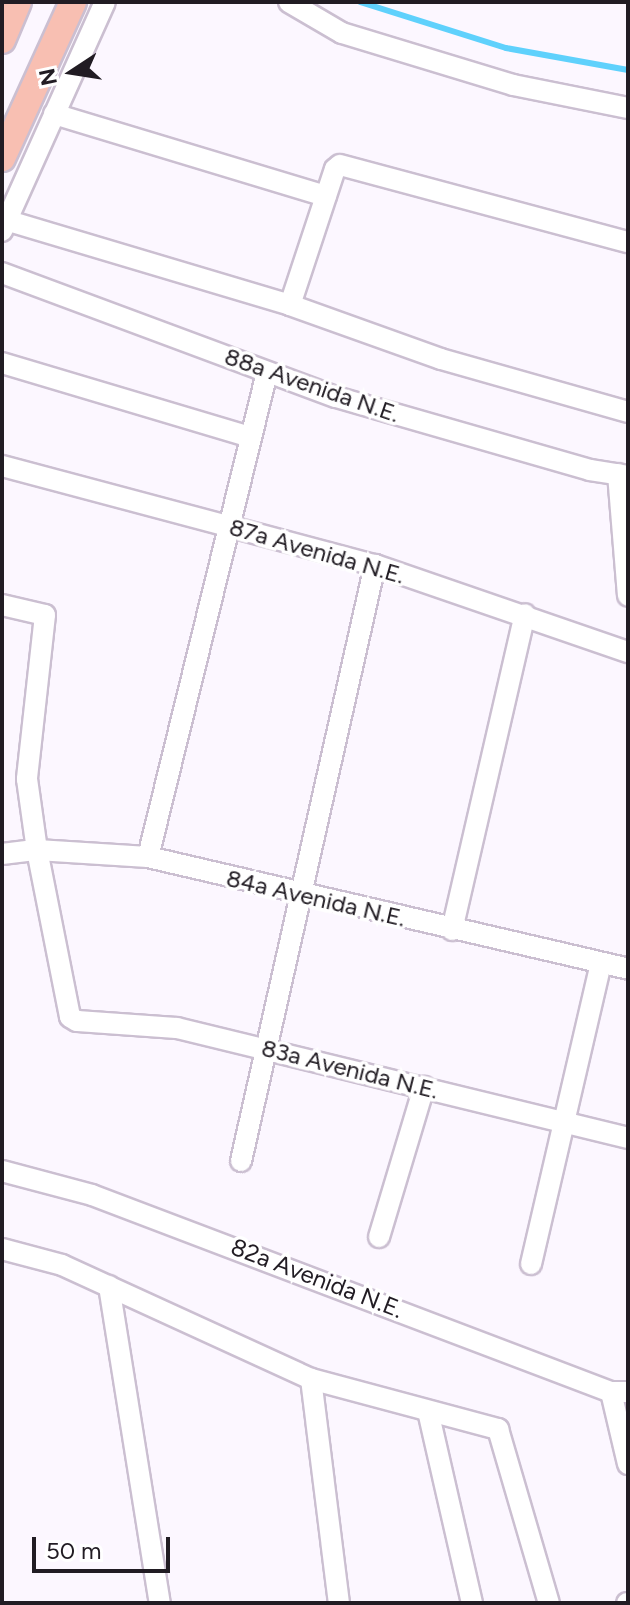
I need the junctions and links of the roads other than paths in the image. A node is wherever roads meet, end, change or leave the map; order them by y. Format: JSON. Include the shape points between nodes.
{"nodes":[{"id":1,"x":18,"y":2,"type":"edge"},
{"id":2,"x":65,"y":2,"type":"edge"},
{"id":3,"x":73,"y":2,"type":"edge"},
{"id":4,"x":105,"y":2,"type":"edge"},
{"id":5,"x":289,"y":2,"type":"edge"},
{"id":6,"x":2,"y":40,"type":"edge"},
{"id":7,"x":53,"y":43,"type":"junction"},
{"id":8,"x":628,"y":108,"type":"edge"},
{"id":9,"x":54,"y":114,"type":"junction"},
{"id":10,"x":2,"y":158,"type":"edge"},
{"id":11,"x":326,"y":196,"type":"junction"},
{"id":12,"x":3,"y":223,"type":"edge"},
{"id":13,"x":628,"y":242,"type":"edge"},
{"id":14,"x":2,"y":273,"type":"edge"},
{"id":15,"x":290,"y":305,"type":"junction"},
{"id":16,"x":2,"y":363,"type":"edge"},
{"id":17,"x":267,"y":372,"type":"junction"},
{"id":18,"x":628,"y":412,"type":"edge"},
{"id":19,"x":250,"y":437,"type":"junction"},
{"id":20,"x":2,"y":466,"type":"edge"},
{"id":21,"x":623,"y":475,"type":"edge"},
{"id":22,"x":227,"y":525,"type":"junction"},
{"id":23,"x":375,"y":565,"type":"junction"},
{"id":24,"x":628,"y":596,"type":"edge"},
{"id":25,"x":2,"y":605,"type":"edge"},
{"id":26,"x":525,"y":614,"type":"junction"},
{"id":27,"x":628,"y":652,"type":"edge"},
{"id":28,"x":37,"y":850,"type":"junction"},
{"id":29,"x":2,"y":854,"type":"edge"},
{"id":30,"x":148,"y":857,"type":"junction"},
{"id":31,"x":302,"y":895,"type":"junction"},
{"id":32,"x":452,"y":930,"type":"junction"},
{"id":33,"x":601,"y":964,"type":"junction"},
{"id":34,"x":628,"y":969,"type":"edge"},
{"id":35,"x":267,"y":1048,"type":"junction"},
{"id":36,"x":424,"y":1087,"type":"junction"},
{"id":37,"x":565,"y":1124,"type":"junction"},
{"id":38,"x":628,"y":1138,"type":"edge"},
{"id":39,"x":241,"y":1161,"type":"dead end"},
{"id":40,"x":2,"y":1171,"type":"edge"},
{"id":41,"x":379,"y":1237,"type":"dead end"},
{"id":42,"x":2,"y":1249,"type":"edge"},
{"id":43,"x":531,"y":1264,"type":"dead end"},
{"id":44,"x":109,"y":1286,"type":"junction"},
{"id":45,"x":311,"y":1379,"type":"junction"},
{"id":46,"x":619,"y":1392,"type":"edge"},
{"id":47,"x":428,"y":1411,"type":"junction"},
{"id":48,"x":628,"y":1464,"type":"edge"},
{"id":49,"x":160,"y":1603,"type":"edge"},
{"id":50,"x":339,"y":1603,"type":"edge"},
{"id":51,"x":472,"y":1603,"type":"edge"},
{"id":52,"x":549,"y":1603,"type":"edge"}],
"edges":[{"from":1,"to":6,"type":"main road"},
{"from":2,"to":7,"type":"main road","via":[[54,25]]},
{"from":3,"to":7,"type":"main road"},
{"from":4,"to":9,"type":"street"},
{"from":5,"to":8,"type":"street","via":[[342,33],[513,85]]},
{"from":7,"to":10,"type":"main road"},
{"from":9,"to":11,"type":"street"},
{"from":9,"to":12,"type":"street"},
{"from":11,"to":13,"type":"street","via":[[335,169],[347,164]]},
{"from":11,"to":15,"type":"street"},
{"from":12,"to":15,"type":"street"},
{"from":14,"to":17,"type":"street","name":"88a Avenida N.E."},
{"from":15,"to":18,"type":"street","via":[[441,359]]},
{"from":16,"to":19,"type":"street"},
{"from":17,"to":19,"type":"street"},
{"from":17,"to":21,"type":"street","name":"88a Avenida N.E.","via":[[351,402]]},
{"from":19,"to":22,"type":"street"},
{"from":20,"to":22,"type":"street","name":"87a Avenida N.E."},
{"from":21,"to":24,"type":"street"},
{"from":22,"to":23,"type":"street","name":"87a Avenida N.E."},
{"from":22,"to":30,"type":"street"},
{"from":23,"to":26,"type":"street","name":"87a Avenida N.E."},
{"from":23,"to":31,"type":"street"},
{"from":25,"to":28,"type":"street","via":[[45,615],[27,779]]},
{"from":26,"to":27,"type":"street","name":"87a Avenida N.E."},
{"from":26,"to":32,"type":"street"},
{"from":28,"to":29,"type":"street","name":"84a Avenida N.E."},
{"from":28,"to":30,"type":"street","name":"84a Avenida N.E."},
{"from":28,"to":35,"type":"street","name":"83a Avenida N.E.","via":[[70,1017],[177,1028]]},
{"from":30,"to":31,"type":"street","name":"84a Avenida N.E."},
{"from":31,"to":32,"type":"street","name":"84a Avenida N.E."},
{"from":31,"to":35,"type":"street"},
{"from":32,"to":33,"type":"street","name":"84a Avenida N.E."},
{"from":33,"to":34,"type":"street","name":"84a Avenida N.E."},
{"from":33,"to":37,"type":"street"},
{"from":35,"to":36,"type":"street","name":"83a Avenida N.E."},
{"from":35,"to":39,"type":"street"},
{"from":36,"to":37,"type":"street","name":"83a Avenida N.E."},
{"from":36,"to":41,"type":"street"},
{"from":37,"to":38,"type":"street","name":"83a Avenida N.E."},
{"from":37,"to":43,"type":"street"},
{"from":40,"to":46,"type":"street","name":"82a Avenida N.E.","via":[[92,1195]]},
{"from":42,"to":44,"type":"street","via":[[62,1265]]},
{"from":44,"to":45,"type":"street"},
{"from":44,"to":49,"type":"street"},
{"from":45,"to":47,"type":"street"},
{"from":45,"to":50,"type":"street"},
{"from":46,"to":48,"type":"street"},
{"from":47,"to":51,"type":"street"},
{"from":47,"to":52,"type":"street","via":[[498,1429]]}]}
